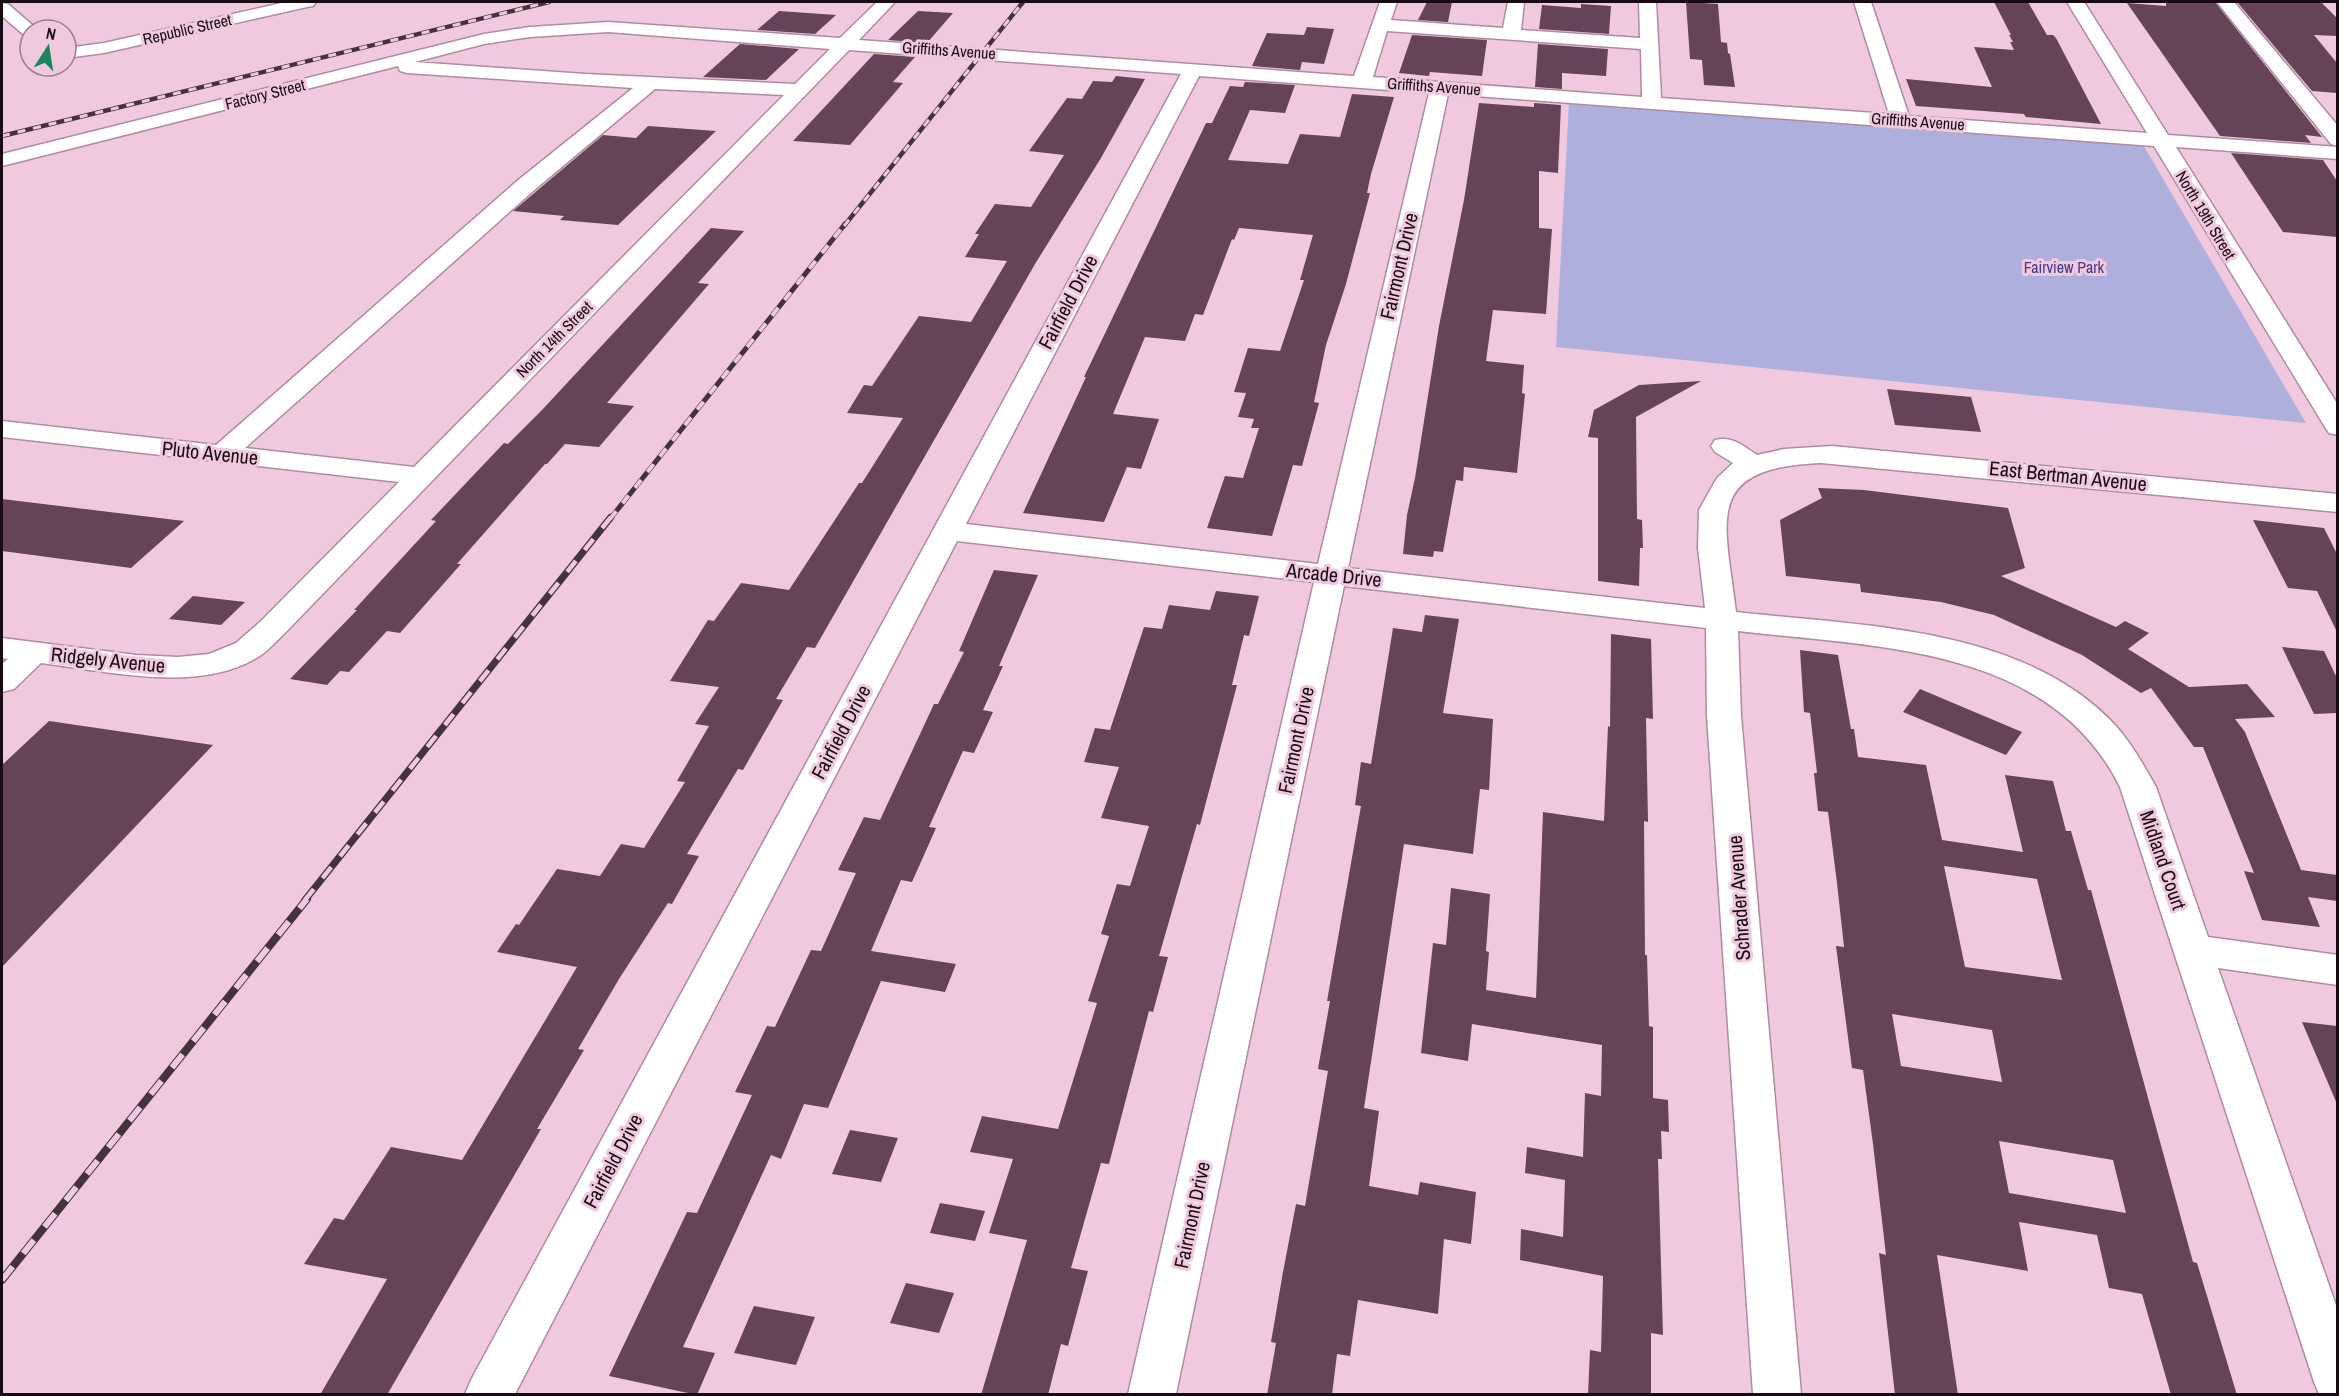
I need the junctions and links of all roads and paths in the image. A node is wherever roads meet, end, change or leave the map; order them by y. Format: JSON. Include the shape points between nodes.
{"nodes":[{"id":1,"x":307,"y":2,"type":"edge"},
{"id":2,"x":886,"y":2,"type":"edge"},
{"id":3,"x":1388,"y":2,"type":"edge"},
{"id":4,"x":1516,"y":2,"type":"edge"},
{"id":5,"x":1648,"y":2,"type":"edge"},
{"id":6,"x":1863,"y":2,"type":"edge"},
{"id":7,"x":2076,"y":2,"type":"edge"},
{"id":8,"x":2225,"y":2,"type":"edge"},
{"id":9,"x":2,"y":8,"type":"edge"},
{"id":10,"x":18,"y":21,"type":"edge"},
{"id":11,"x":1381,"y":26,"type":"junction"},
{"id":12,"x":530,"y":32,"type":"joint"},
{"id":13,"x":1511,"y":35,"type":"junction"},
{"id":14,"x":847,"y":43,"type":"junction"},
{"id":15,"x":1650,"y":44,"type":"junction"},
{"id":16,"x":78,"y":51,"type":"edge"},
{"id":17,"x":394,"y":61,"type":"junction"},
{"id":18,"x":1193,"y":69,"type":"junction"},
{"id":19,"x":1362,"y":81,"type":"junction"},
{"id":20,"x":651,"y":83,"type":"junction"},
{"id":21,"x":1440,"y":87,"type":"junction"},
{"id":22,"x":800,"y":90,"type":"junction"},
{"id":23,"x":267,"y":93,"type":"junction"},
{"id":24,"x":1652,"y":102,"type":"junction"},
{"id":25,"x":1900,"y":119,"type":"junction"},
{"id":26,"x":177,"y":136,"type":"dead end"},
{"id":27,"x":2160,"y":139,"type":"junction"},
{"id":28,"x":2337,"y":140,"type":"edge"},
{"id":29,"x":42,"y":150,"type":"junction"},
{"id":30,"x":123,"y":150,"type":"dead end"},
{"id":31,"x":2337,"y":153,"type":"edge"},
{"id":32,"x":2,"y":160,"type":"edge"},
{"id":33,"x":2337,"y":427,"type":"edge"},
{"id":34,"x":2,"y":429,"type":"edge"},
{"id":35,"x":1725,"y":446,"type":"dead end"},
{"id":36,"x":221,"y":455,"type":"junction"},
{"id":37,"x":1798,"y":455,"type":"joint"},
{"id":38,"x":1756,"y":466,"type":"junction"},
{"id":39,"x":418,"y":477,"type":"junction"},
{"id":40,"x":2337,"y":503,"type":"edge"},
{"id":41,"x":947,"y":531,"type":"junction"},
{"id":42,"x":1332,"y":574,"type":"junction"},
{"id":43,"x":1721,"y":620,"type":"junction"},
{"id":44,"x":2,"y":648,"type":"edge"},
{"id":45,"x":34,"y":652,"type":"junction"},
{"id":46,"x":214,"y":664,"type":"joint"},
{"id":47,"x":2,"y":682,"type":"edge"},
{"id":48,"x":2194,"y":950,"type":"junction"},
{"id":49,"x":2337,"y":970,"type":"edge"},
{"id":50,"x":2337,"y":1382,"type":"edge"},
{"id":51,"x":489,"y":1395,"type":"edge"},
{"id":52,"x":1152,"y":1395,"type":"edge"},
{"id":53,"x":1777,"y":1395,"type":"edge"}],
"edges":[{"from":1,"to":16,"type":"street","name":"Republic Street"},
{"from":2,"to":14,"type":"street","name":"North 14th Street"},
{"from":3,"to":11,"type":"street"},
{"from":4,"to":13,"type":"street"},
{"from":5,"to":15,"type":"street"},
{"from":6,"to":25,"type":"street"},
{"from":7,"to":27,"type":"street","name":"North 19th Street"},
{"from":8,"to":28,"type":"street"},
{"from":9,"to":10,"type":"street"},
{"from":11,"to":13,"type":"street"},
{"from":11,"to":19,"type":"street"},
{"from":12,"to":14,"type":"street","name":"Griffiths Avenue","via":[[631,27]]},
{"from":12,"to":17,"type":"street","name":"Factory Street"},
{"from":13,"to":15,"type":"street"},
{"from":14,"to":18,"type":"street","name":"Griffiths Avenue"},
{"from":14,"to":22,"type":"street","name":"North 14th Street"},
{"from":15,"to":24,"type":"street"},
{"from":17,"to":20,"type":"street","via":[[407,67]]},
{"from":17,"to":23,"type":"street","name":"Factory Street"},
{"from":18,"to":19,"type":"street","name":"Griffiths Avenue"},
{"from":18,"to":41,"type":"street","name":"Fairfield Drive"},
{"from":19,"to":21,"type":"street","name":"Griffiths Avenue"},
{"from":20,"to":22,"type":"street"},
{"from":20,"to":36,"type":"street","via":[[525,186]]},
{"from":21,"to":24,"type":"street","name":"Griffiths Avenue"},
{"from":21,"to":42,"type":"street","name":"Fairmont Drive"},
{"from":22,"to":39,"type":"street","name":"North 14th Street"},
{"from":23,"to":26,"type":"street","via":[[274,99],[256,111]]},
{"from":23,"to":29,"type":"street","name":"Factory Street"},
{"from":24,"to":25,"type":"street","name":"Griffiths Avenue"},
{"from":25,"to":27,"type":"street","name":"Griffiths Avenue"},
{"from":27,"to":31,"type":"street","name":"Griffiths Avenue"},
{"from":27,"to":33,"type":"street","name":"North 19th Street"},
{"from":29,"to":30,"type":"street","via":[[50,156],[92,156]]},
{"from":29,"to":32,"type":"street","name":"Factory Street"},
{"from":34,"to":36,"type":"street","name":"Pluto Avenue"},
{"from":35,"to":38,"type":"street"},
{"from":36,"to":39,"type":"street","name":"Pluto Avenue"},
{"from":37,"to":38,"type":"street","name":"Schrader Avenue"},
{"from":37,"to":40,"type":"street","name":"East Bertman Avenue","via":[[1872,456]]},
{"from":38,"to":43,"type":"street","name":"Schrader Avenue","via":[[1737,472],[1713,508]]},
{"from":39,"to":46,"type":"street","name":"North 14th Street","via":[[271,629],[247,650]]},
{"from":41,"to":42,"type":"street","name":"Arcade Drive"},
{"from":41,"to":51,"type":"street","name":"Fairfield Drive"},
{"from":42,"to":43,"type":"street","name":"Arcade Drive"},
{"from":42,"to":52,"type":"street","name":"Fairmont Drive"},
{"from":43,"to":48,"type":"street","name":"Midland Court","via":[[1947,647],[2028,676],[2083,713],[2106,736],[2138,787]]},
{"from":43,"to":53,"type":"street","name":"Schrader Avenue","via":[[1724,716]]},
{"from":44,"to":45,"type":"street","name":"Ridgely Avenue"},
{"from":45,"to":46,"type":"street","name":"Ridgely Avenue","via":[[136,665]]},
{"from":45,"to":47,"type":"street"},
{"from":48,"to":49,"type":"street"},
{"from":48,"to":50,"type":"street","name":"Midland Court"}]}
